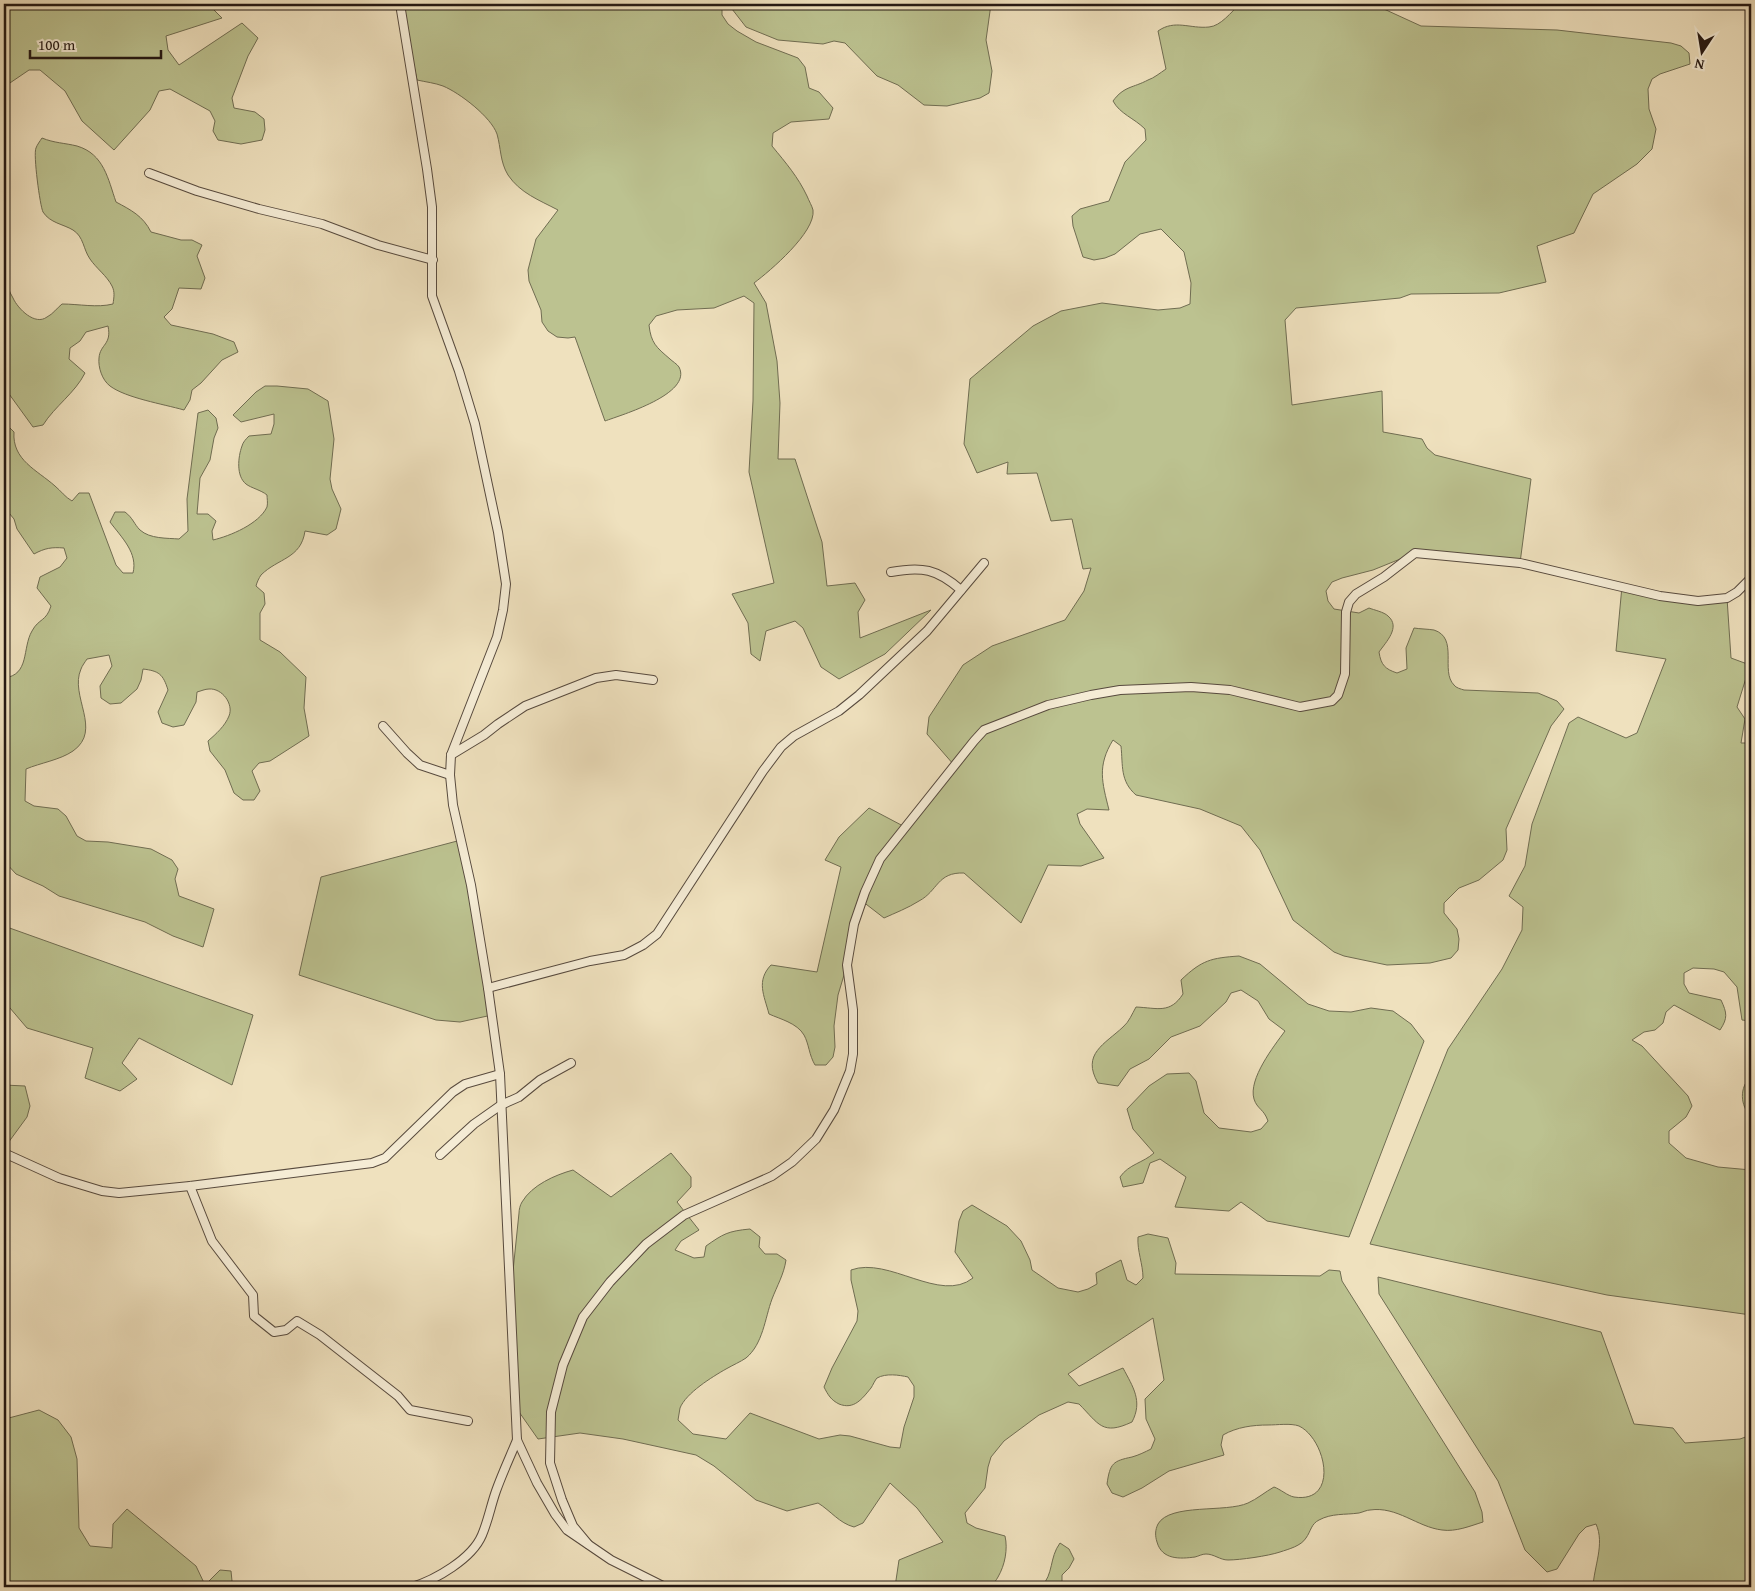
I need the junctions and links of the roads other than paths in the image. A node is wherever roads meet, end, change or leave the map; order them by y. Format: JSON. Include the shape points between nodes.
{"nodes":[{"id":1,"x":400,"y":4,"type":"edge"},
{"id":2,"x":150,"y":173,"type":"dead end"},
{"id":3,"x":433,"y":260,"type":"junction"},
{"id":4,"x":984,"y":563,"type":"dead end"},
{"id":5,"x":891,"y":572,"type":"dead end"},
{"id":6,"x":1751,"y":578,"type":"edge"},
{"id":7,"x":960,"y":590,"type":"junction"},
{"id":8,"x":653,"y":680,"type":"dead end"},
{"id":9,"x":383,"y":726,"type":"dead end"},
{"id":10,"x":451,"y":755,"type":"junction"},
{"id":11,"x":450,"y":775,"type":"junction"},
{"id":12,"x":488,"y":988,"type":"junction"},
{"id":13,"x":571,"y":1063,"type":"dead end"},
{"id":14,"x":500,"y":1074,"type":"junction"},
{"id":15,"x":501,"y":1105,"type":"junction"},
{"id":16,"x":4,"y":1153,"type":"edge"},
{"id":17,"x":440,"y":1155,"type":"dead end"},
{"id":18,"x":190,"y":1186,"type":"junction"},
{"id":19,"x":468,"y":1421,"type":"dead end"},
{"id":20,"x":517,"y":1440,"type":"junction"},
{"id":21,"x":588,"y":1544,"type":"junction"},
{"id":22,"x":412,"y":1587,"type":"edge"},
{"id":23,"x":664,"y":1587,"type":"edge"},
{"id":24,"x":826,"y":1587,"type":"edge"},
{"id":25,"x":840,"y":1587,"type":"edge"}],
"edges":[{"from":1,"to":3,"type":"street","via":[[432,207]]},
{"from":2,"to":3,"type":"street","via":[[197,191],[322,224],[378,245]]},
{"from":3,"to":10,"type":"street","via":[[432,296],[475,424],[506,584],[497,637]]},
{"from":4,"to":7,"type":"street"},
{"from":5,"to":7,"type":"street","via":[[922,569],[936,572]]},
{"from":6,"to":21,"type":"street","via":[[1727,598],[1698,601],[1660,596],[1520,563],[1415,554],[1349,602],[1345,674],[1338,695],[1332,701],[1300,707],[1230,690],[1120,690],[1048,705],[984,730],[880,859],[865,892],[852,933],[848,965],[853,1010],[850,1071],[834,1110],[816,1139],[772,1176],[684,1215],[646,1244],[583,1317],[563,1365],[551,1412],[550,1463],[573,1526]]},
{"from":7,"to":12,"type":"street","via":[[927,631],[859,695],[840,711],[807,728],[781,747],[657,934],[624,955]]},
{"from":8,"to":10,"type":"street","via":[[616,676],[596,678],[526,706]]},
{"from":9,"to":11,"type":"street","via":[[420,765]]},
{"from":10,"to":11,"type":"street"},
{"from":11,"to":12,"type":"street"},
{"from":12,"to":14,"type":"street"},
{"from":13,"to":15,"type":"street"},
{"from":14,"to":15,"type":"street"},
{"from":14,"to":18,"type":"street","via":[[465,1084],[453,1092],[385,1158],[372,1163]]},
{"from":15,"to":17,"type":"street"},
{"from":15,"to":20,"type":"street"},
{"from":16,"to":18,"type":"street","via":[[59,1178],[102,1191],[119,1193]]},
{"from":18,"to":19,"type":"street","via":[[212,1241],[253,1295],[254,1316],[274,1332],[286,1330],[297,1321],[398,1396],[410,1410]]},
{"from":20,"to":21,"type":"street","via":[[555,1514],[567,1530]]},
{"from":20,"to":22,"type":"street","via":[[496,1490],[482,1537],[464,1559],[446,1572]]},
{"from":21,"to":23,"type":"street","via":[[611,1560]]},
{"from":24,"to":25,"type":"street"}]}
